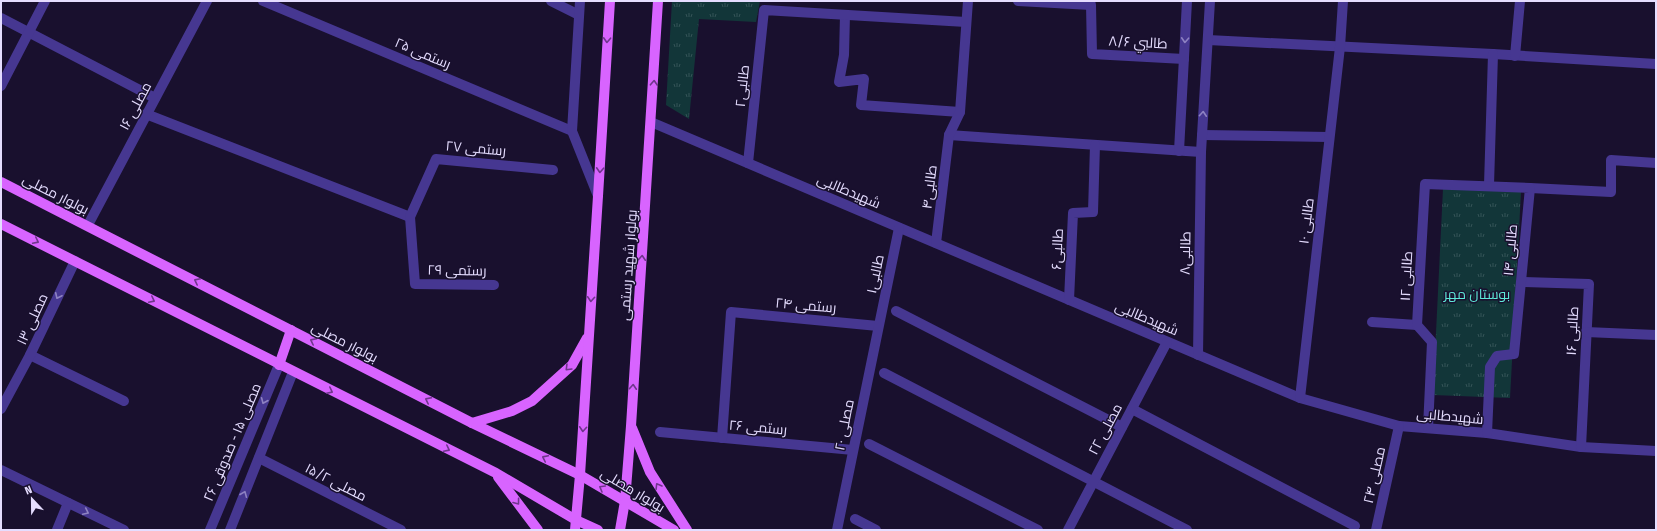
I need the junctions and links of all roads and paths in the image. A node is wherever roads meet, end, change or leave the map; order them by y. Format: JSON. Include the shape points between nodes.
{"nodes":[{"id":1,"x":45,"y":1,"type":"edge"},
{"id":2,"x":207,"y":1,"type":"edge"},
{"id":3,"x":263,"y":1,"type":"edge"},
{"id":4,"x":551,"y":1,"type":"edge"},
{"id":5,"x":580,"y":1,"type":"edge"},
{"id":6,"x":610,"y":1,"type":"edge"},
{"id":7,"x":658,"y":1,"type":"edge"},
{"id":8,"x":968,"y":1,"type":"edge"},
{"id":9,"x":1018,"y":1,"type":"edge"},
{"id":10,"x":1187,"y":1,"type":"edge"},
{"id":11,"x":1210,"y":1,"type":"edge"},
{"id":12,"x":1343,"y":1,"type":"edge"},
{"id":13,"x":1520,"y":1,"type":"edge"},
{"id":14,"x":845,"y":15,"type":"junction"},
{"id":15,"x":579,"y":16,"type":"junction"},
{"id":16,"x":1,"y":18,"type":"edge"},
{"id":17,"x":966,"y":22,"type":"junction"},
{"id":18,"x":28,"y":32,"type":"junction"},
{"id":19,"x":1208,"y":40,"type":"junction"},
{"id":20,"x":1340,"y":47,"type":"junction"},
{"id":21,"x":1493,"y":54,"type":"junction"},
{"id":22,"x":1515,"y":56,"type":"junction"},
{"id":23,"x":1184,"y":59,"type":"junction"},
{"id":24,"x":1656,"y":64,"type":"edge"},
{"id":25,"x":1,"y":86,"type":"edge"},
{"id":26,"x":155,"y":98,"type":"junction"},
{"id":27,"x":960,"y":112,"type":"junction"},
{"id":28,"x":146,"y":114,"type":"junction"},
{"id":29,"x":651,"y":122,"type":"junction"},
{"id":30,"x":572,"y":131,"type":"junction"},
{"id":31,"x":949,"y":135,"type":"junction"},
{"id":32,"x":1202,"y":135,"type":"junction"},
{"id":33,"x":1329,"y":137,"type":"junction"},
{"id":34,"x":1095,"y":145,"type":"junction"},
{"id":35,"x":1179,"y":151,"type":"junction"},
{"id":36,"x":1201,"y":152,"type":"junction"},
{"id":37,"x":1656,"y":163,"type":"edge"},
{"id":38,"x":748,"y":164,"type":"junction"},
{"id":39,"x":553,"y":170,"type":"dead end"},
{"id":40,"x":1,"y":182,"type":"edge"},
{"id":41,"x":1489,"y":185,"type":"junction"},
{"id":42,"x":1530,"y":188,"type":"junction"},
{"id":43,"x":598,"y":196,"type":"junction"},
{"id":44,"x":410,"y":217,"type":"junction"},
{"id":45,"x":1,"y":224,"type":"edge"},
{"id":46,"x":88,"y":225,"type":"junction"},
{"id":47,"x":899,"y":228,"type":"junction"},
{"id":48,"x":936,"y":243,"type":"junction"},
{"id":49,"x":75,"y":261,"type":"junction"},
{"id":50,"x":1522,"y":282,"type":"junction"},
{"id":51,"x":494,"y":285,"type":"dead end"},
{"id":52,"x":1069,"y":300,"type":"junction"},
{"id":53,"x":896,"y":311,"type":"dead end"},
{"id":54,"x":1372,"y":322,"type":"dead end"},
{"id":55,"x":1417,"y":325,"type":"junction"},
{"id":56,"x":878,"y":326,"type":"junction"},
{"id":57,"x":291,"y":330,"type":"junction"},
{"id":58,"x":1586,"y":332,"type":"junction"},
{"id":59,"x":589,"y":335,"type":"junction"},
{"id":60,"x":1656,"y":335,"type":"edge"},
{"id":61,"x":1167,"y":342,"type":"junction"},
{"id":62,"x":30,"y":355,"type":"junction"},
{"id":63,"x":1198,"y":355,"type":"junction"},
{"id":64,"x":279,"y":365,"type":"junction"},
{"id":65,"x":293,"y":372,"type":"junction"},
{"id":66,"x":884,"y":373,"type":"dead end"},
{"id":67,"x":1300,"y":398,"type":"junction"},
{"id":68,"x":124,"y":401,"type":"dead end"},
{"id":69,"x":1,"y":409,"type":"edge"},
{"id":70,"x":1132,"y":409,"type":"junction"},
{"id":71,"x":472,"y":423,"type":"junction"},
{"id":72,"x":631,"y":426,"type":"junction"},
{"id":73,"x":1399,"y":426,"type":"junction"},
{"id":74,"x":1122,"y":427,"type":"junction"},
{"id":75,"x":1428,"y":428,"type":"junction"},
{"id":76,"x":660,"y":432,"type":"dead end"},
{"id":77,"x":1487,"y":433,"type":"junction"},
{"id":78,"x":722,"y":438,"type":"junction"},
{"id":79,"x":869,"y":444,"type":"dead end"},
{"id":80,"x":1581,"y":446,"type":"junction"},
{"id":81,"x":853,"y":450,"type":"junction"},
{"id":82,"x":1656,"y":452,"type":"edge"},
{"id":83,"x":259,"y":458,"type":"junction"},
{"id":84,"x":1,"y":470,"type":"edge"},
{"id":85,"x":496,"y":473,"type":"junction"},
{"id":86,"x":580,"y":475,"type":"junction"},
{"id":87,"x":1094,"y":481,"type":"junction"},
{"id":88,"x":625,"y":501,"type":"junction"},
{"id":89,"x":68,"y":504,"type":"junction"},
{"id":90,"x":855,"y":519,"type":"dead end"},
{"id":91,"x":576,"y":520,"type":"junction"},
{"id":92,"x":1355,"y":526,"type":"dead end"},
{"id":93,"x":118,"y":529,"type":"edge"},
{"id":94,"x":57,"y":530,"type":"edge"},
{"id":95,"x":210,"y":530,"type":"edge"},
{"id":96,"x":230,"y":530,"type":"edge"},
{"id":97,"x":401,"y":530,"type":"edge"},
{"id":98,"x":538,"y":530,"type":"edge"},
{"id":99,"x":575,"y":530,"type":"edge"},
{"id":100,"x":598,"y":530,"type":"edge"},
{"id":101,"x":620,"y":530,"type":"edge"},
{"id":102,"x":674,"y":530,"type":"edge"},
{"id":103,"x":687,"y":530,"type":"edge"},
{"id":104,"x":837,"y":530,"type":"edge"},
{"id":105,"x":876,"y":530,"type":"edge"},
{"id":106,"x":1038,"y":530,"type":"edge"},
{"id":107,"x":1068,"y":530,"type":"edge"},
{"id":108,"x":1187,"y":530,"type":"edge"},
{"id":109,"x":1376,"y":530,"type":"edge"}],
"edges":[{"from":1,"to":18,"type":"street"},
{"from":2,"to":26,"type":"street","name":"مصلی ۱۶"},
{"from":3,"to":30,"type":"street","name":"رستمی ۲۵"},
{"from":4,"to":15,"type":"street"},
{"from":5,"to":15,"type":"street"},
{"from":6,"to":43,"type":"main road","one_way":true},
{"from":29,"to":7,"type":"main road","name":"بولوار شهید رستمی","one_way":true},
{"from":8,"to":17,"type":"street"},
{"from":9,"to":23,"type":"street","name":"طالبي ۸/۶","via":[[1091,5],[1092,54]]},
{"from":10,"to":23,"type":"street","one_way":true},
{"from":11,"to":19,"type":"street","name":"طالبی۸"},
{"from":12,"to":20,"type":"street","name":"طالبی ۱۰"},
{"from":13,"to":22,"type":"street"},
{"from":14,"to":17,"type":"street"},
{"from":14,"to":27,"type":"street","via":[[844,55],[839,82],[864,79],[861,105]]},
{"from":14,"to":38,"type":"street","name":"طالبی۲","via":[[764,10]]},
{"from":15,"to":30,"type":"street"},
{"from":16,"to":18,"type":"street"},
{"from":17,"to":27,"type":"street"},
{"from":18,"to":25,"type":"street"},
{"from":18,"to":26,"type":"street"},
{"from":19,"to":20,"type":"street"},
{"from":32,"to":19,"type":"street","name":"طالبی۸","one_way":true},
{"from":20,"to":21,"type":"street"},
{"from":20,"to":33,"type":"street","name":"طالبی ۱۰"},
{"from":21,"to":22,"type":"street"},
{"from":21,"to":41,"type":"street"},
{"from":22,"to":24,"type":"street"},
{"from":23,"to":35,"type":"street"},
{"from":26,"to":28,"type":"street","name":"مصلی ۱۶"},
{"from":27,"to":31,"type":"street","name":"طالبی۴"},
{"from":28,"to":44,"type":"street"},
{"from":28,"to":46,"type":"street","name":"مصلی ۱۶"},
{"from":29,"to":38,"type":"street","name":"شهیدطالبی"},
{"from":72,"to":29,"type":"main road","name":"بولوار شهید رستمی","one_way":true},
{"from":30,"to":43,"type":"street"},
{"from":31,"to":34,"type":"street"},
{"from":31,"to":48,"type":"street","name":"طالبی۴"},
{"from":32,"to":33,"type":"street"},
{"from":32,"to":36,"type":"street","name":"طالبی۸"},
{"from":33,"to":67,"type":"street","name":"طالبی ۱۰"},
{"from":34,"to":35,"type":"street"},
{"from":34,"to":52,"type":"street","name":"طالبی۶","via":[[1093,212],[1073,213]]},
{"from":35,"to":36,"type":"street"},
{"from":36,"to":63,"type":"street","name":"طالبی۸"},
{"from":37,"to":42,"type":"street","via":[[1612,160],[1611,192]]},
{"from":38,"to":47,"type":"street","name":"شهیدطالبی"},
{"from":39,"to":44,"type":"street","name":"رستمی ۲۷","via":[[436,159]]},
{"from":40,"to":46,"type":"main road","name":"بولوار مصلی"},
{"from":41,"to":42,"type":"street"},
{"from":41,"to":55,"type":"street","name":"طالبی ۱۲","via":[[1425,184]]},
{"from":42,"to":50,"type":"street","name":"طالبی ۱۴"},
{"from":43,"to":59,"type":"main road","one_way":true},
{"from":44,"to":51,"type":"street","name":"رستمی ۲۹","via":[[414,284]]},
{"from":45,"to":49,"type":"main road","one_way":true},
{"from":57,"to":46,"type":"main road","name":"بولوار مصلی","one_way":true},
{"from":47,"to":48,"type":"street","name":"شهیدطالبی"},
{"from":47,"to":56,"type":"street","name":"طالبی۱"},
{"from":48,"to":52,"type":"street","name":"شهیدطالبی"},
{"from":49,"to":62,"type":"street","name":"مصلی ۱۳","one_way":true},
{"from":49,"to":64,"type":"main road","one_way":true},
{"from":50,"to":58,"type":"street","name":"طالبی ۱۶","via":[[1589,284]]},
{"from":50,"to":77,"type":"street","name":"طالبی ۱۴","via":[[1514,354],[1497,356],[1490,367]]},
{"from":52,"to":61,"type":"street","name":"شهیدطالبی"},
{"from":53,"to":74,"type":"street"},
{"from":54,"to":55,"type":"street"},
{"from":55,"to":75,"type":"street","via":[[1432,342]]},
{"from":56,"to":78,"type":"street","name":"رستمی ۲۴","via":[[731,312]]},
{"from":56,"to":81,"type":"street","name":"مصلی ۲۰"},
{"from":57,"to":64,"type":"main road"},
{"from":71,"to":57,"type":"main road","name":"بولوار مصلی","one_way":true},
{"from":58,"to":60,"type":"street"},
{"from":58,"to":80,"type":"street","name":"طالبی ۱۶"},
{"from":59,"to":71,"type":"main road","one_way":true,"via":[[572,365],[532,401],[512,411]]},
{"from":59,"to":86,"type":"main road","one_way":true},
{"from":61,"to":63,"type":"street","name":"شهیدطالبی"},
{"from":61,"to":70,"type":"street","name":"مصلی ۲۲"},
{"from":62,"to":68,"type":"street"},
{"from":62,"to":69,"type":"street","name":"مصلی ۱۳"},
{"from":63,"to":67,"type":"street","name":"شهیدطالبی"},
{"from":64,"to":65,"type":"main road"},
{"from":64,"to":95,"type":"street","name":"مصلی ۱۵ - صدوقی ۲۶","one_way":true},
{"from":65,"to":83,"type":"street"},
{"from":65,"to":85,"type":"main road","one_way":true},
{"from":66,"to":87,"type":"street"},
{"from":67,"to":73,"type":"street","name":"شهیدطالبی"},
{"from":70,"to":74,"type":"street","name":"مصلی ۲۲"},
{"from":70,"to":92,"type":"street"},
{"from":86,"to":71,"type":"main road","name":"بولوار مصلی","one_way":true},
{"from":72,"to":88,"type":"main road","name":"بولوار شهید رستمی"},
{"from":103,"to":72,"type":"main road","one_way":true,"via":[[650,472]]},
{"from":73,"to":75,"type":"street","name":"شهیدطالبی"},
{"from":73,"to":109,"type":"street","name":"مصلی ۲۴"},
{"from":74,"to":87,"type":"street","name":"مصلی ۲۲"},
{"from":75,"to":77,"type":"street","name":"شهیدطالبی"},
{"from":76,"to":78,"type":"street","name":"رستمی ۲۶"},
{"from":77,"to":80,"type":"street","name":"شهیدطالبی"},
{"from":78,"to":81,"type":"street","name":"رستمی ۲۶"},
{"from":79,"to":106,"type":"street"},
{"from":80,"to":82,"type":"street","name":"شهیدطالبی"},
{"from":81,"to":104,"type":"street","name":"مصلی ۲۰"},
{"from":96,"to":83,"type":"street","one_way":true},
{"from":83,"to":97,"type":"street","name":"مصلی ۱۵/۲"},
{"from":84,"to":89,"type":"street"},
{"from":85,"to":91,"type":"main road"},
{"from":85,"to":98,"type":"main road","one_way":true},
{"from":88,"to":86,"type":"main road","name":"بولوار مصلی","one_way":true},
{"from":86,"to":91,"type":"main road"},
{"from":87,"to":107,"type":"street","name":"مصلی ۲۲"},
{"from":87,"to":108,"type":"street"},
{"from":88,"to":101,"type":"main road","name":"بولوار شهید رستمی"},
{"from":88,"to":102,"type":"main road","name":"بولوار مصلی"},
{"from":89,"to":93,"type":"street","one_way":true},
{"from":89,"to":94,"type":"street"},
{"from":90,"to":105,"type":"street"},
{"from":91,"to":99,"type":"main road"},
{"from":91,"to":100,"type":"main road"}]}
